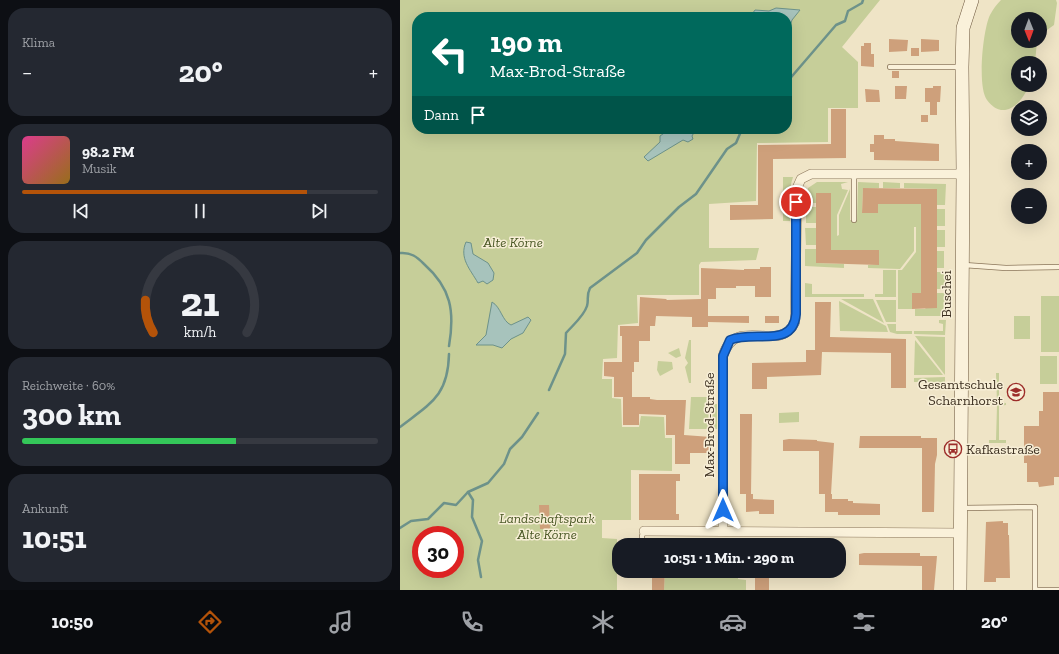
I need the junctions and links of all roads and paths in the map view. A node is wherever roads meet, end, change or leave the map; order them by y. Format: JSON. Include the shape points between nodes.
{"nodes":[{"id":1,"x":972,"y":0,"type":"edge"},
{"id":2,"x":890,"y":67,"type":"dead end"},
{"id":3,"x":962,"y":67,"type":"junction"},
{"id":4,"x":854,"y":174,"type":"junction"},
{"id":5,"x":963,"y":174,"type":"junction"},
{"id":6,"x":854,"y":220,"type":"dead end"},
{"id":7,"x":962,"y":265,"type":"junction"},
{"id":8,"x":1059,"y":267,"type":"edge"},
{"id":9,"x":962,"y":508,"type":"junction"},
{"id":10,"x":644,"y":531,"type":"joint"},
{"id":11,"x":723,"y":531,"type":"junction"},
{"id":12,"x":960,"y":533,"type":"junction"},
{"id":13,"x":642,"y":538,"type":"edge"},
{"id":14,"x":960,"y":590,"type":"edge"},
{"id":15,"x":1059,"y":590,"type":"edge"}],
"edges":[{"from":1,"to":3,"type":"street","name":"Buschei","via":[[963,28]]},
{"from":2,"to":3,"type":"lane"},
{"from":3,"to":5,"type":"street","name":"Buschei"},
{"from":4,"to":5,"type":"street","name":"Max-Brod-Straße"},
{"from":4,"to":6,"type":"lane"},
{"from":4,"to":11,"type":"street","name":"Max-Brod-Straße","via":[[811,174],[801,179],[797,188],[796,314],[792,329],[780,336],[739,337],[730,340],[725,347]]},
{"from":5,"to":7,"type":"street","name":"Buschei"},
{"from":7,"to":8,"type":"lane","via":[[1006,268]]},
{"from":7,"to":9,"type":"street","name":"Buschei"},
{"from":9,"to":12,"type":"street","name":"Buschei"},
{"from":9,"to":15,"type":"lane","via":[[1035,507],[1035,590]]},
{"from":10,"to":11,"type":"street"},
{"from":10,"to":13,"type":"lane"},
{"from":11,"to":12,"type":"street"},
{"from":12,"to":14,"type":"street","name":"Buschei"}]}
